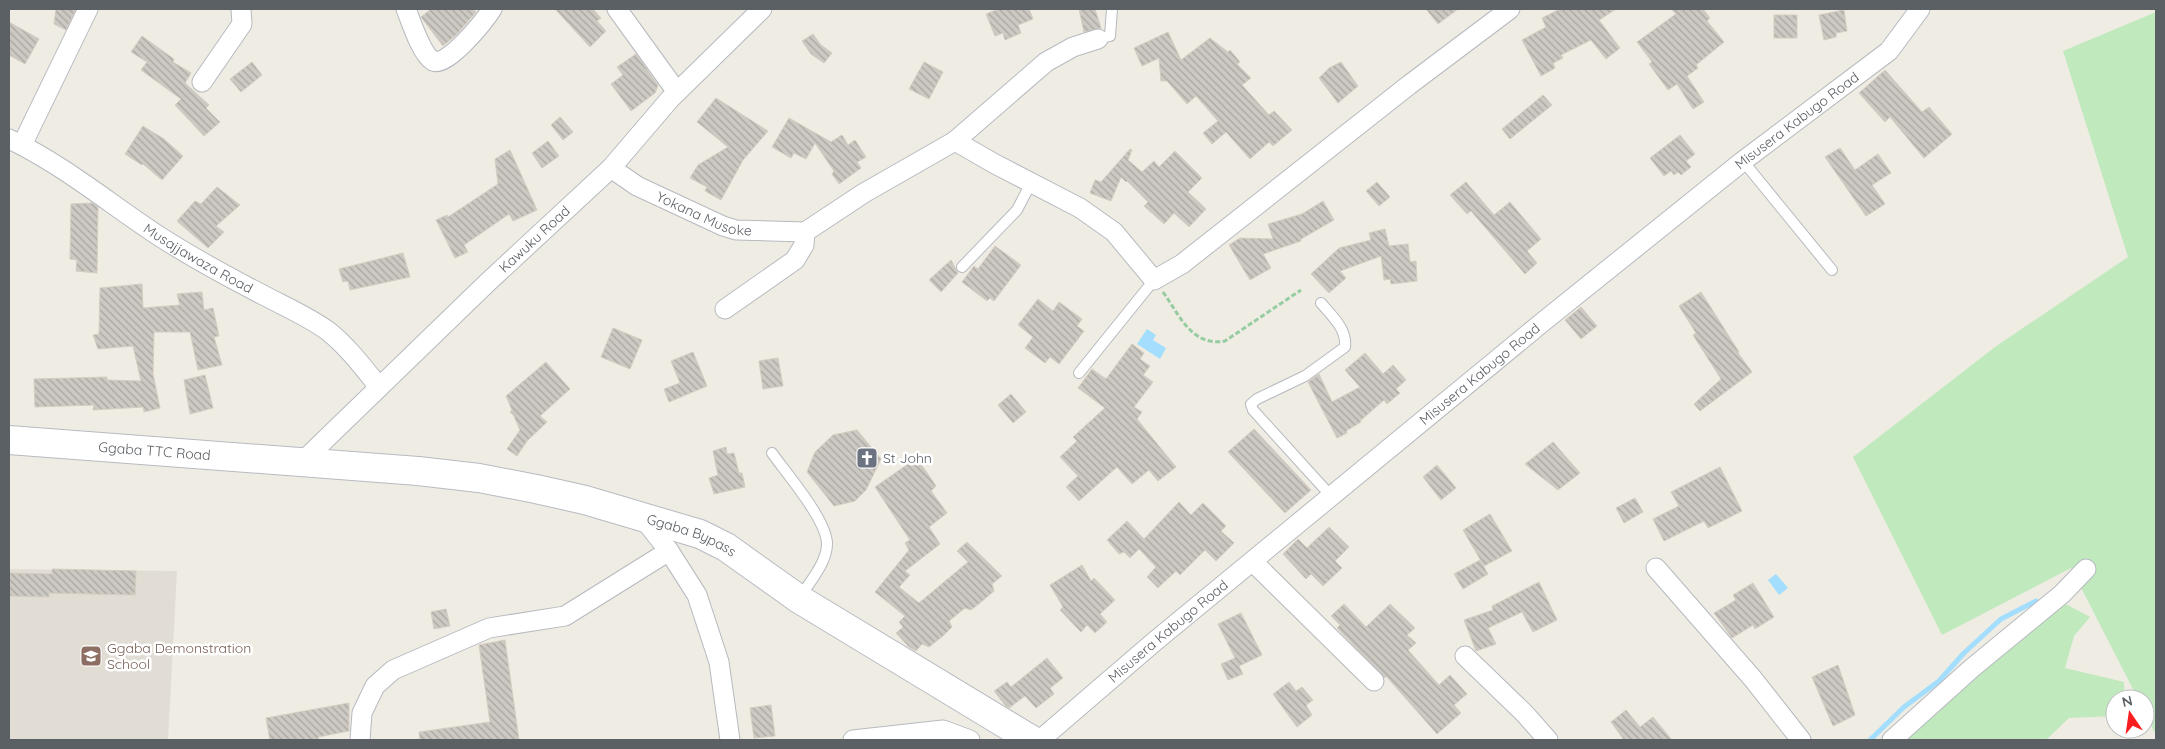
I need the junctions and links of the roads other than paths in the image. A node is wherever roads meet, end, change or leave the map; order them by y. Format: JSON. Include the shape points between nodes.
{"nodes":[{"id":1,"x":88,"y":9,"type":"edge"},
{"id":2,"x":241,"y":9,"type":"edge"},
{"id":3,"x":406,"y":9,"type":"edge"},
{"id":4,"x":616,"y":9,"type":"edge"},
{"id":5,"x":762,"y":9,"type":"edge"},
{"id":6,"x":1112,"y":9,"type":"edge"},
{"id":7,"x":1510,"y":9,"type":"edge"},
{"id":8,"x":1920,"y":9,"type":"edge"},
{"id":9,"x":489,"y":10,"type":"edge"},
{"id":10,"x":1098,"y":39,"type":"joint"},
{"id":11,"x":202,"y":82,"type":"dead end"},
{"id":12,"x":677,"y":92,"type":"junction"},
{"id":13,"x":955,"y":141,"type":"junction"},
{"id":14,"x":16,"y":142,"type":"edge"},
{"id":15,"x":1743,"y":162,"type":"junction"},
{"id":16,"x":611,"y":168,"type":"junction"},
{"id":17,"x":1031,"y":183,"type":"junction"},
{"id":18,"x":805,"y":232,"type":"junction"},
{"id":19,"x":962,"y":267,"type":"dead end"},
{"id":20,"x":1832,"y":270,"type":"dead end"},
{"id":21,"x":1154,"y":280,"type":"junction"},
{"id":22,"x":1321,"y":303,"type":"dead end"},
{"id":23,"x":725,"y":309,"type":"dead end"},
{"id":24,"x":1079,"y":373,"type":"dead end"},
{"id":25,"x":379,"y":387,"type":"junction"},
{"id":26,"x":9,"y":440,"type":"edge"},
{"id":27,"x":772,"y":453,"type":"dead end"},
{"id":28,"x":302,"y":462,"type":"junction"},
{"id":29,"x":1331,"y":496,"type":"junction"},
{"id":30,"x":643,"y":518,"type":"junction"},
{"id":31,"x":669,"y":551,"type":"junction"},
{"id":32,"x":1253,"y":562,"type":"junction"},
{"id":33,"x":1656,"y":568,"type":"dead end"},
{"id":34,"x":2086,"y":569,"type":"dead end"},
{"id":35,"x":799,"y":599,"type":"junction"},
{"id":36,"x":1465,"y":656,"type":"dead end"},
{"id":37,"x":1374,"y":681,"type":"dead end"},
{"id":38,"x":360,"y":740,"type":"edge"},
{"id":39,"x":730,"y":740,"type":"edge"},
{"id":40,"x":853,"y":740,"type":"edge"},
{"id":41,"x":970,"y":740,"type":"edge"},
{"id":42,"x":1032,"y":740,"type":"edge"},
{"id":43,"x":1040,"y":740,"type":"edge"},
{"id":44,"x":1548,"y":740,"type":"edge"},
{"id":45,"x":1801,"y":740,"type":"edge"},
{"id":46,"x":1892,"y":740,"type":"edge"}],
"edges":[{"from":1,"to":14,"type":"street"},
{"from":2,"to":11,"type":"street","via":[[242,24]]},
{"from":3,"to":9,"type":"street","via":[[424,52],[438,62],[444,61],[468,38]]},
{"from":4,"to":12,"type":"street"},
{"from":5,"to":12,"type":"street","name":"Kawuku Road"},
{"from":6,"to":10,"type":"lane","via":[[1110,36]]},
{"from":7,"to":21,"type":"street","via":[[1182,264]]},
{"from":8,"to":15,"type":"street","name":"Misusera Kabugo Road","via":[[1889,51]]},
{"from":10,"to":13,"type":"street","via":[[1073,47],[1046,62]]},
{"from":12,"to":16,"type":"street","name":"Kawuku Road"},
{"from":13,"to":17,"type":"street"},
{"from":13,"to":18,"type":"street","via":[[864,193]]},
{"from":14,"to":25,"type":"street","name":"Musajjawaza Road","via":[[115,204],[162,238],[327,331],[349,350]]},
{"from":15,"to":20,"type":"lane"},
{"from":15,"to":29,"type":"street","name":"Misusera Kabugo Road"},
{"from":16,"to":18,"type":"street","name":"Yokana Musoke","via":[[638,186],[723,226],[736,230]]},
{"from":16,"to":25,"type":"street","name":"Kawuku Road"},
{"from":17,"to":19,"type":"lane","via":[[1017,210]]},
{"from":17,"to":21,"type":"street","via":[[1080,208],[1114,232]]},
{"from":18,"to":23,"type":"street","via":[[804,244],[795,260]]},
{"from":21,"to":24,"type":"lane"},
{"from":22,"to":29,"type":"lane","via":[[1342,330],[1346,338],[1345,347],[1305,376],[1251,404]]},
{"from":25,"to":28,"type":"street","name":"Kawuku Road"},
{"from":26,"to":28,"type":"street","name":"Ggaba TTC Road"},
{"from":27,"to":35,"type":"lane","via":[[822,522],[827,544],[822,562]]},
{"from":28,"to":30,"type":"street","name":"Ggaba Bypass","via":[[479,478],[585,500]]},
{"from":29,"to":32,"type":"street","name":"Misusera Kabugo Road"},
{"from":30,"to":31,"type":"street"},
{"from":30,"to":35,"type":"street","name":"Ggaba Bypass","via":[[700,534],[726,547]]},
{"from":31,"to":38,"type":"street","via":[[565,616],[489,628],[393,670],[375,686],[362,713]]},
{"from":31,"to":39,"type":"street","via":[[697,595],[716,653]]},
{"from":32,"to":37,"type":"street"},
{"from":32,"to":43,"type":"street","name":"Misusera Kabugo Road"},
{"from":33,"to":45,"type":"street","via":[[1748,672]]},
{"from":34,"to":46,"type":"street","via":[[2062,594]]},
{"from":35,"to":42,"type":"street","name":"Ggaba Bypass"},
{"from":36,"to":44,"type":"street"},
{"from":40,"to":41,"type":"street","via":[[943,730]]}]}
